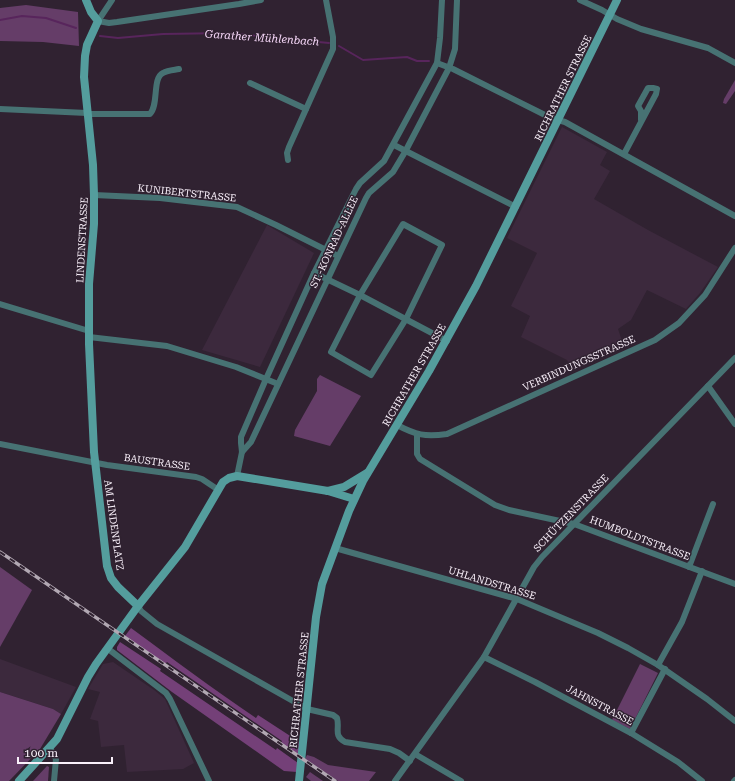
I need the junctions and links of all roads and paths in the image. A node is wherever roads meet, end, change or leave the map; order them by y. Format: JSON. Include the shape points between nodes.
{"nodes":[{"id":1,"x":86,"y":0,"type":"edge"},
{"id":2,"x":112,"y":0,"type":"edge"},
{"id":3,"x":261,"y":0,"type":"edge"},
{"id":4,"x":326,"y":0,"type":"edge"},
{"id":5,"x":442,"y":0,"type":"edge"},
{"id":6,"x":457,"y":0,"type":"edge"},
{"id":7,"x":580,"y":0,"type":"edge"},
{"id":8,"x":617,"y":0,"type":"edge"},
{"id":9,"x":610,"y":15,"type":"junction"},
{"id":10,"x":98,"y":21,"type":"junction"},
{"id":11,"x":437,"y":63,"type":"junction"},
{"id":12,"x":735,"y":63,"type":"edge"},
{"id":13,"x":449,"y":68,"type":"junction"},
{"id":14,"x":179,"y":70,"type":"dead end"},
{"id":15,"x":250,"y":83,"type":"dead end"},
{"id":16,"x":0,"y":109,"type":"edge"},
{"id":17,"x":306,"y":109,"type":"junction"},
{"id":18,"x":87,"y":113,"type":"junction"},
{"id":19,"x":558,"y":120,"type":"junction"},
{"id":20,"x":641,"y":120,"type":"junction"},
{"id":21,"x":394,"y":145,"type":"junction"},
{"id":22,"x":405,"y":152,"type":"junction"},
{"id":23,"x":624,"y":154,"type":"junction"},
{"id":24,"x":288,"y":160,"type":"dead end"},
{"id":25,"x":94,"y":195,"type":"junction"},
{"id":26,"x":516,"y":207,"type":"junction"},
{"id":27,"x":735,"y":216,"type":"edge"},
{"id":28,"x":735,"y":248,"type":"edge"},
{"id":29,"x":326,"y":249,"type":"junction"},
{"id":30,"x":338,"y":256,"type":"junction"},
{"id":31,"x":314,"y":273,"type":"junction"},
{"id":32,"x":328,"y":279,"type":"junction"},
{"id":33,"x":360,"y":295,"type":"junction"},
{"id":34,"x":0,"y":304,"type":"edge"},
{"id":35,"x":406,"y":319,"type":"junction"},
{"id":36,"x":89,"y":334,"type":"junction"},
{"id":37,"x":447,"y":341,"type":"junction"},
{"id":38,"x":735,"y":358,"type":"edge"},
{"id":39,"x":266,"y":379,"type":"junction"},
{"id":40,"x":278,"y":384,"type":"junction"},
{"id":41,"x":708,"y":386,"type":"junction"},
{"id":42,"x":735,"y":424,"type":"edge"},
{"id":43,"x":397,"y":425,"type":"junction"},
{"id":44,"x":417,"y":434,"type":"junction"},
{"id":45,"x":0,"y":444,"type":"edge"},
{"id":46,"x":242,"y":452,"type":"junction"},
{"id":47,"x":96,"y":463,"type":"junction"},
{"id":48,"x":369,"y":471,"type":"junction"},
{"id":49,"x":237,"y":476,"type":"junction"},
{"id":50,"x":344,"y":487,"type":"junction"},
{"id":51,"x":217,"y":489,"type":"junction"},
{"id":52,"x":328,"y":490,"type":"junction"},
{"id":53,"x":354,"y":499,"type":"junction"},
{"id":54,"x":713,"y":504,"type":"dead end"},
{"id":55,"x":574,"y":524,"type":"junction"},
{"id":56,"x":335,"y":548,"type":"junction"},
{"id":57,"x":689,"y":567,"type":"junction"},
{"id":58,"x":702,"y":571,"type":"junction"},
{"id":59,"x":735,"y":584,"type":"edge"},
{"id":60,"x":517,"y":599,"type":"junction"},
{"id":61,"x":138,"y":606,"type":"junction"},
{"id":62,"x":107,"y":648,"type":"junction"},
{"id":63,"x":484,"y":657,"type":"junction"},
{"id":64,"x":658,"y":664,"type":"junction"},
{"id":65,"x":665,"y":669,"type":"junction"},
{"id":66,"x":307,"y":709,"type":"junction"},
{"id":67,"x":735,"y":721,"type":"edge"},
{"id":68,"x":631,"y":733,"type":"junction"},
{"id":69,"x":50,"y":748,"type":"junction"},
{"id":70,"x":415,"y":754,"type":"junction"},
{"id":71,"x":410,"y":761,"type":"junction"},
{"id":72,"x":19,"y":781,"type":"edge"},
{"id":73,"x":54,"y":781,"type":"edge"},
{"id":74,"x":209,"y":781,"type":"edge"},
{"id":75,"x":299,"y":781,"type":"edge"},
{"id":76,"x":395,"y":781,"type":"edge"},
{"id":77,"x":461,"y":781,"type":"edge"},
{"id":78,"x":702,"y":781,"type":"edge"}],
"edges":[{"from":1,"to":10,"type":"main road"},
{"from":2,"to":10,"type":"street"},
{"from":3,"to":10,"type":"street","via":[[109,23]]},
{"from":4,"to":17,"type":"street","via":[[333,49]]},
{"from":5,"to":11,"type":"street","name":"ST.-KONRAD-ALLEE"},
{"from":6,"to":13,"type":"street","name":"ST.-KONRAD-ALLEE","via":[[455,49]]},
{"from":7,"to":9,"type":"street"},
{"from":8,"to":9,"type":"main road","name":"RICHRATHER STRASSE"},
{"from":9,"to":12,"type":"street","via":[[641,29],[708,48]]},
{"from":9,"to":19,"type":"main road","name":"RICHRATHER STRASSE"},
{"from":10,"to":18,"type":"main road","name":"LINDENSTRASSE","via":[[89,38],[85,56]]},
{"from":11,"to":13,"type":"street"},
{"from":11,"to":21,"type":"street","name":"ST.-KONRAD-ALLEE"},
{"from":13,"to":19,"type":"street"},
{"from":13,"to":22,"type":"street","name":"ST.-KONRAD-ALLEE"},
{"from":14,"to":18,"type":"street","via":[[164,72],[159,78],[154,109],[150,114]]},
{"from":15,"to":17,"type":"street"},
{"from":16,"to":18,"type":"street"},
{"from":17,"to":24,"type":"street","via":[[289,147]]},
{"from":18,"to":25,"type":"main road","name":"LINDENSTRASSE"},
{"from":19,"to":23,"type":"street"},
{"from":19,"to":26,"type":"main road","name":"RICHRATHER STRASSE"},
{"from":20,"to":20,"type":"street","via":[[656,94],[657,89],[648,88],[638,106]]},
{"from":20,"to":23,"type":"street"},
{"from":21,"to":22,"type":"street"},
{"from":21,"to":29,"type":"street","name":"ST.-KONRAD-ALLEE","via":[[384,162],[357,186]]},
{"from":22,"to":26,"type":"street"},
{"from":22,"to":30,"type":"street","name":"ST.-KONRAD-ALLEE","via":[[390,176],[366,198]]},
{"from":23,"to":27,"type":"street"},
{"from":25,"to":29,"type":"street","name":"KUNIBERTSTRASSE","via":[[160,198],[237,207]]},
{"from":25,"to":36,"type":"main road","name":"LINDENSTRASSE"},
{"from":26,"to":37,"type":"main road","name":"RICHRATHER STRASSE"},
{"from":28,"to":44,"type":"street","name":"VERBINDUNGSSTRASSE","via":[[705,295],[679,323],[655,340],[447,434]]},
{"from":29,"to":30,"type":"street","name":"KUNIBERTSTRASSE"},
{"from":29,"to":31,"type":"street","name":"ST.-KONRAD-ALLEE"},
{"from":30,"to":32,"type":"street","name":"ST.-KONRAD-ALLEE"},
{"from":31,"to":32,"type":"street"},
{"from":31,"to":39,"type":"street","name":"ST.-KONRAD-ALLEE"},
{"from":32,"to":33,"type":"street"},
{"from":32,"to":40,"type":"street","name":"ST.-KONRAD-ALLEE"},
{"from":33,"to":35,"type":"street"},
{"from":33,"to":35,"type":"street","via":[[331,352],[371,375]]},
{"from":33,"to":35,"type":"street","via":[[403,224],[442,245]]},
{"from":34,"to":36,"type":"street"},
{"from":35,"to":37,"type":"street"},
{"from":36,"to":39,"type":"street","via":[[166,346]]},
{"from":36,"to":47,"type":"main road","name":"LINDENSTRASSE"},
{"from":37,"to":43,"type":"main road","name":"RICHRATHER STRASSE"},
{"from":38,"to":41,"type":"street","name":"SCHÜTZENSTRASSE"},
{"from":39,"to":40,"type":"street"},
{"from":39,"to":46,"type":"street","name":"ST.-KONRAD-ALLEE","via":[[242,437]]},
{"from":40,"to":46,"type":"street","name":"ST.-KONRAD-ALLEE","via":[[251,442]]},
{"from":41,"to":42,"type":"street"},
{"from":41,"to":55,"type":"street","name":"SCHÜTZENSTRASSE"},
{"from":43,"to":44,"type":"street","name":"VERBINDUNGSSTRASSE"},
{"from":43,"to":48,"type":"main road","name":"RICHRATHER STRASSE"},
{"from":44,"to":55,"type":"street","name":"HUMBOLDTSTRASSE","via":[[417,454],[420,460],[495,505]]},
{"from":45,"to":47,"type":"street","name":"BAUSTRASSE"},
{"from":46,"to":49,"type":"street","name":"ST.-KONRAD-ALLEE"},
{"from":47,"to":51,"type":"street","name":"BAUSTRASSE","via":[[196,477]]},
{"from":47,"to":61,"type":"main road","name":"AM LINDENPLATZ","via":[[107,566],[111,578]]},
{"from":48,"to":50,"type":"main road"},
{"from":48,"to":53,"type":"main road","name":"RICHRATHER STRASSE"},
{"from":49,"to":51,"type":"main road","via":[[225,480]]},
{"from":49,"to":52,"type":"main road"},
{"from":50,"to":52,"type":"main road"},
{"from":50,"to":53,"type":"main road","via":[[350,491]]},
{"from":51,"to":61,"type":"main road","via":[[185,547]]},
{"from":52,"to":53,"type":"main road"},
{"from":53,"to":56,"type":"main road","name":"RICHRATHER STRASSE"},
{"from":54,"to":57,"type":"street"},
{"from":55,"to":57,"type":"street","name":"HUMBOLDTSTRASSE"},
{"from":55,"to":60,"type":"street","name":"SCHÜTZENSTRASSE","via":[[534,567]]},
{"from":56,"to":60,"type":"street","name":"UHLANDSTRASSE"},
{"from":56,"to":66,"type":"main road","name":"RICHRATHER STRASSE","via":[[322,584],[316,616]]},
{"from":57,"to":58,"type":"street","name":"HUMBOLDTSTRASSE"},
{"from":58,"to":59,"type":"street","name":"HUMBOLDTSTRASSE"},
{"from":58,"to":64,"type":"street","via":[[682,622]]},
{"from":60,"to":63,"type":"street","name":"SCHÜTZENSTRASSE"},
{"from":60,"to":64,"type":"street","name":"UHLANDSTRASSE","via":[[598,633]]},
{"from":61,"to":62,"type":"main road"},
{"from":61,"to":66,"type":"street","via":[[157,624]]},
{"from":62,"to":69,"type":"main road","via":[[88,677]]},
{"from":62,"to":74,"type":"street","via":[[166,693]]},
{"from":63,"to":68,"type":"street","name":"JAHNSTRASSE"},
{"from":63,"to":70,"type":"street","name":"SCHÜTZENSTRASSE"},
{"from":64,"to":65,"type":"street","name":"UHLANDSTRASSE"},
{"from":65,"to":67,"type":"street","name":"UHLANDSTRASSE"},
{"from":65,"to":68,"type":"street"},
{"from":66,"to":71,"type":"street","via":[[337,718],[337,736],[345,742],[390,749]]},
{"from":66,"to":75,"type":"main road","name":"RICHRATHER STRASSE"},
{"from":68,"to":78,"type":"street","name":"JAHNSTRASSE","via":[[678,762]]},
{"from":69,"to":72,"type":"main road"},
{"from":69,"to":73,"type":"street","via":[[56,759]]},
{"from":70,"to":71,"type":"street","name":"SCHÜTZENSTRASSE"},
{"from":70,"to":77,"type":"street"},
{"from":71,"to":76,"type":"street","name":"SCHÜTZENSTRASSE"}]}
